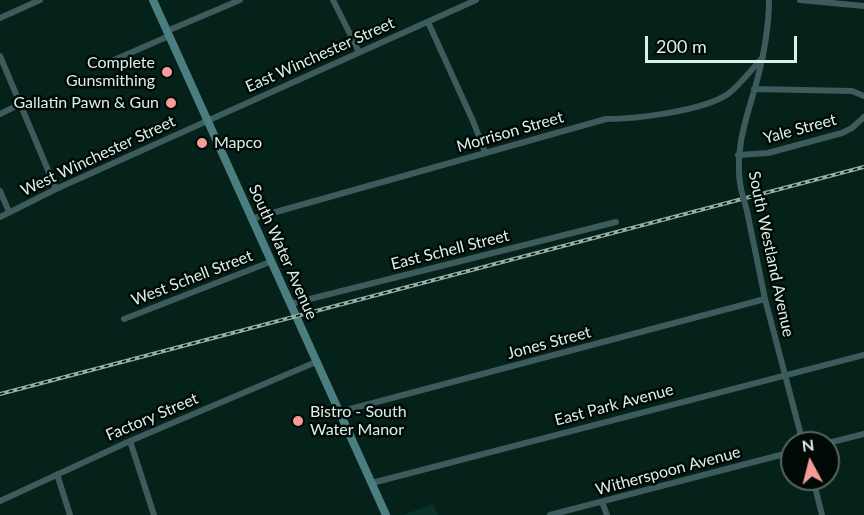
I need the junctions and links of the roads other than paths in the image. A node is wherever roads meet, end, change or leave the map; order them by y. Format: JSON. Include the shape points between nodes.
{"nodes":[{"id":1,"x":40,"y":0,"type":"edge"},
{"id":2,"x":153,"y":0,"type":"edge"},
{"id":3,"x":240,"y":0,"type":"edge"},
{"id":4,"x":333,"y":0,"type":"edge"},
{"id":5,"x":476,"y":0,"type":"edge"},
{"id":6,"x":769,"y":0,"type":"edge"},
{"id":7,"x":800,"y":0,"type":"edge"},
{"id":8,"x":864,"y":6,"type":"edge"},
{"id":9,"x":0,"y":18,"type":"edge"},
{"id":10,"x":428,"y":22,"type":"junction"},
{"id":11,"x":168,"y":34,"type":"junction"},
{"id":12,"x":359,"y":52,"type":"junction"},
{"id":13,"x":0,"y":56,"type":"edge"},
{"id":14,"x":763,"y":57,"type":"junction"},
{"id":15,"x":114,"y":60,"type":"dead end"},
{"id":16,"x":754,"y":89,"type":"junction"},
{"id":17,"x":864,"y":96,"type":"edge"},
{"id":18,"x":20,"y":104,"type":"junction"},
{"id":19,"x":0,"y":114,"type":"edge"},
{"id":20,"x":864,"y":117,"type":"edge"},
{"id":21,"x":208,"y":120,"type":"junction"},
{"id":22,"x":485,"y":152,"type":"junction"},
{"id":23,"x":738,"y":155,"type":"junction"},
{"id":24,"x":56,"y":189,"type":"junction"},
{"id":25,"x":0,"y":191,"type":"edge"},
{"id":26,"x":9,"y":212,"type":"junction"},
{"id":27,"x":0,"y":217,"type":"edge"},
{"id":28,"x":251,"y":219,"type":"junction"},
{"id":29,"x":616,"y":222,"type":"dead end"},
{"id":30,"x":270,"y":262,"type":"junction"},
{"id":31,"x":765,"y":299,"type":"junction"},
{"id":32,"x":290,"y":304,"type":"junction"},
{"id":33,"x":124,"y":319,"type":"dead end"},
{"id":34,"x":864,"y":355,"type":"edge"},
{"id":35,"x":316,"y":362,"type":"junction"},
{"id":36,"x":785,"y":375,"type":"junction"},
{"id":37,"x":339,"y":412,"type":"junction"},
{"id":38,"x":800,"y":431,"type":"edge"},
{"id":39,"x":864,"y":434,"type":"edge"},
{"id":40,"x":840,"y":440,"type":"edge"},
{"id":41,"x":130,"y":441,"type":"junction"},
{"id":42,"x":780,"y":455,"type":"edge"},
{"id":43,"x":57,"y":474,"type":"junction"},
{"id":44,"x":372,"y":483,"type":"junction"},
{"id":45,"x":816,"y":491,"type":"edge"},
{"id":46,"x":0,"y":501,"type":"edge"},
{"id":47,"x":602,"y":502,"type":"junction"},
{"id":48,"x":70,"y":515,"type":"edge"},
{"id":49,"x":154,"y":515,"type":"edge"},
{"id":50,"x":386,"y":515,"type":"edge"},
{"id":51,"x":550,"y":515,"type":"edge"},
{"id":52,"x":607,"y":515,"type":"edge"},
{"id":53,"x":822,"y":515,"type":"edge"}],
"edges":[{"from":1,"to":9,"type":"street"},
{"from":2,"to":11,"type":"main road","name":"South Water Avenue"},
{"from":3,"to":11,"type":"street"},
{"from":4,"to":12,"type":"street"},
{"from":5,"to":10,"type":"street","name":"East Winchester Street"},
{"from":6,"to":14,"type":"street","name":"South Westland Avenue"},
{"from":7,"to":8,"type":"street"},
{"from":10,"to":12,"type":"street","name":"East Winchester Street"},
{"from":10,"to":22,"type":"street"},
{"from":11,"to":15,"type":"street"},
{"from":11,"to":21,"type":"main road","name":"South Water Avenue"},
{"from":12,"to":21,"type":"street","name":"East Winchester Street"},
{"from":13,"to":18,"type":"street"},
{"from":14,"to":16,"type":"street","name":"South Westland Avenue"},
{"from":14,"to":22,"type":"street","name":"Morrison Street","via":[[728,94],[703,104],[635,118],[606,119]]},
{"from":16,"to":17,"type":"street","via":[[852,91]]},
{"from":16,"to":23,"type":"street","name":"South Westland Avenue"},
{"from":18,"to":19,"type":"street"},
{"from":18,"to":24,"type":"street"},
{"from":20,"to":23,"type":"street","name":"Yale Street","via":[[842,133],[768,153]]},
{"from":21,"to":24,"type":"street","name":"West Winchester Street"},
{"from":21,"to":28,"type":"main road","name":"South Water Avenue"},
{"from":22,"to":28,"type":"street","name":"Morrison Street"},
{"from":23,"to":31,"type":"street","name":"South Westland Avenue","bridge":true,"via":[[741,189]]},
{"from":24,"to":26,"type":"street","name":"West Winchester Street"},
{"from":25,"to":26,"type":"street"},
{"from":26,"to":27,"type":"street","name":"West Winchester Street"},
{"from":28,"to":30,"type":"main road","name":"South Water Avenue"},
{"from":29,"to":32,"type":"street","name":"East Schell Street"},
{"from":30,"to":32,"type":"main road","name":"South Water Avenue"},
{"from":30,"to":33,"type":"street","name":"West Schell Street"},
{"from":31,"to":36,"type":"street","name":"South Westland Avenue"},
{"from":31,"to":37,"type":"street","name":"Jones Street"},
{"from":32,"to":35,"type":"main road","name":"South Water Avenue"},
{"from":34,"to":36,"type":"street","name":"East Park Avenue"},
{"from":35,"to":37,"type":"main road","name":"South Water Avenue"},
{"from":35,"to":41,"type":"street","name":"Factory Street"},
{"from":36,"to":38,"type":"street","name":"South Westland Avenue"},
{"from":36,"to":44,"type":"street","name":"East Park Avenue"},
{"from":37,"to":44,"type":"main road","name":"South Water Avenue"},
{"from":39,"to":40,"type":"street"},
{"from":41,"to":43,"type":"street","name":"Factory Street"},
{"from":41,"to":49,"type":"street"},
{"from":42,"to":47,"type":"street","name":"Witherspoon Avenue"},
{"from":43,"to":46,"type":"street","name":"Factory Street"},
{"from":43,"to":48,"type":"street"},
{"from":44,"to":50,"type":"main road","name":"South Water Avenue"},
{"from":45,"to":53,"type":"street"},
{"from":47,"to":51,"type":"street","name":"Witherspoon Avenue"},
{"from":47,"to":52,"type":"street"}]}
